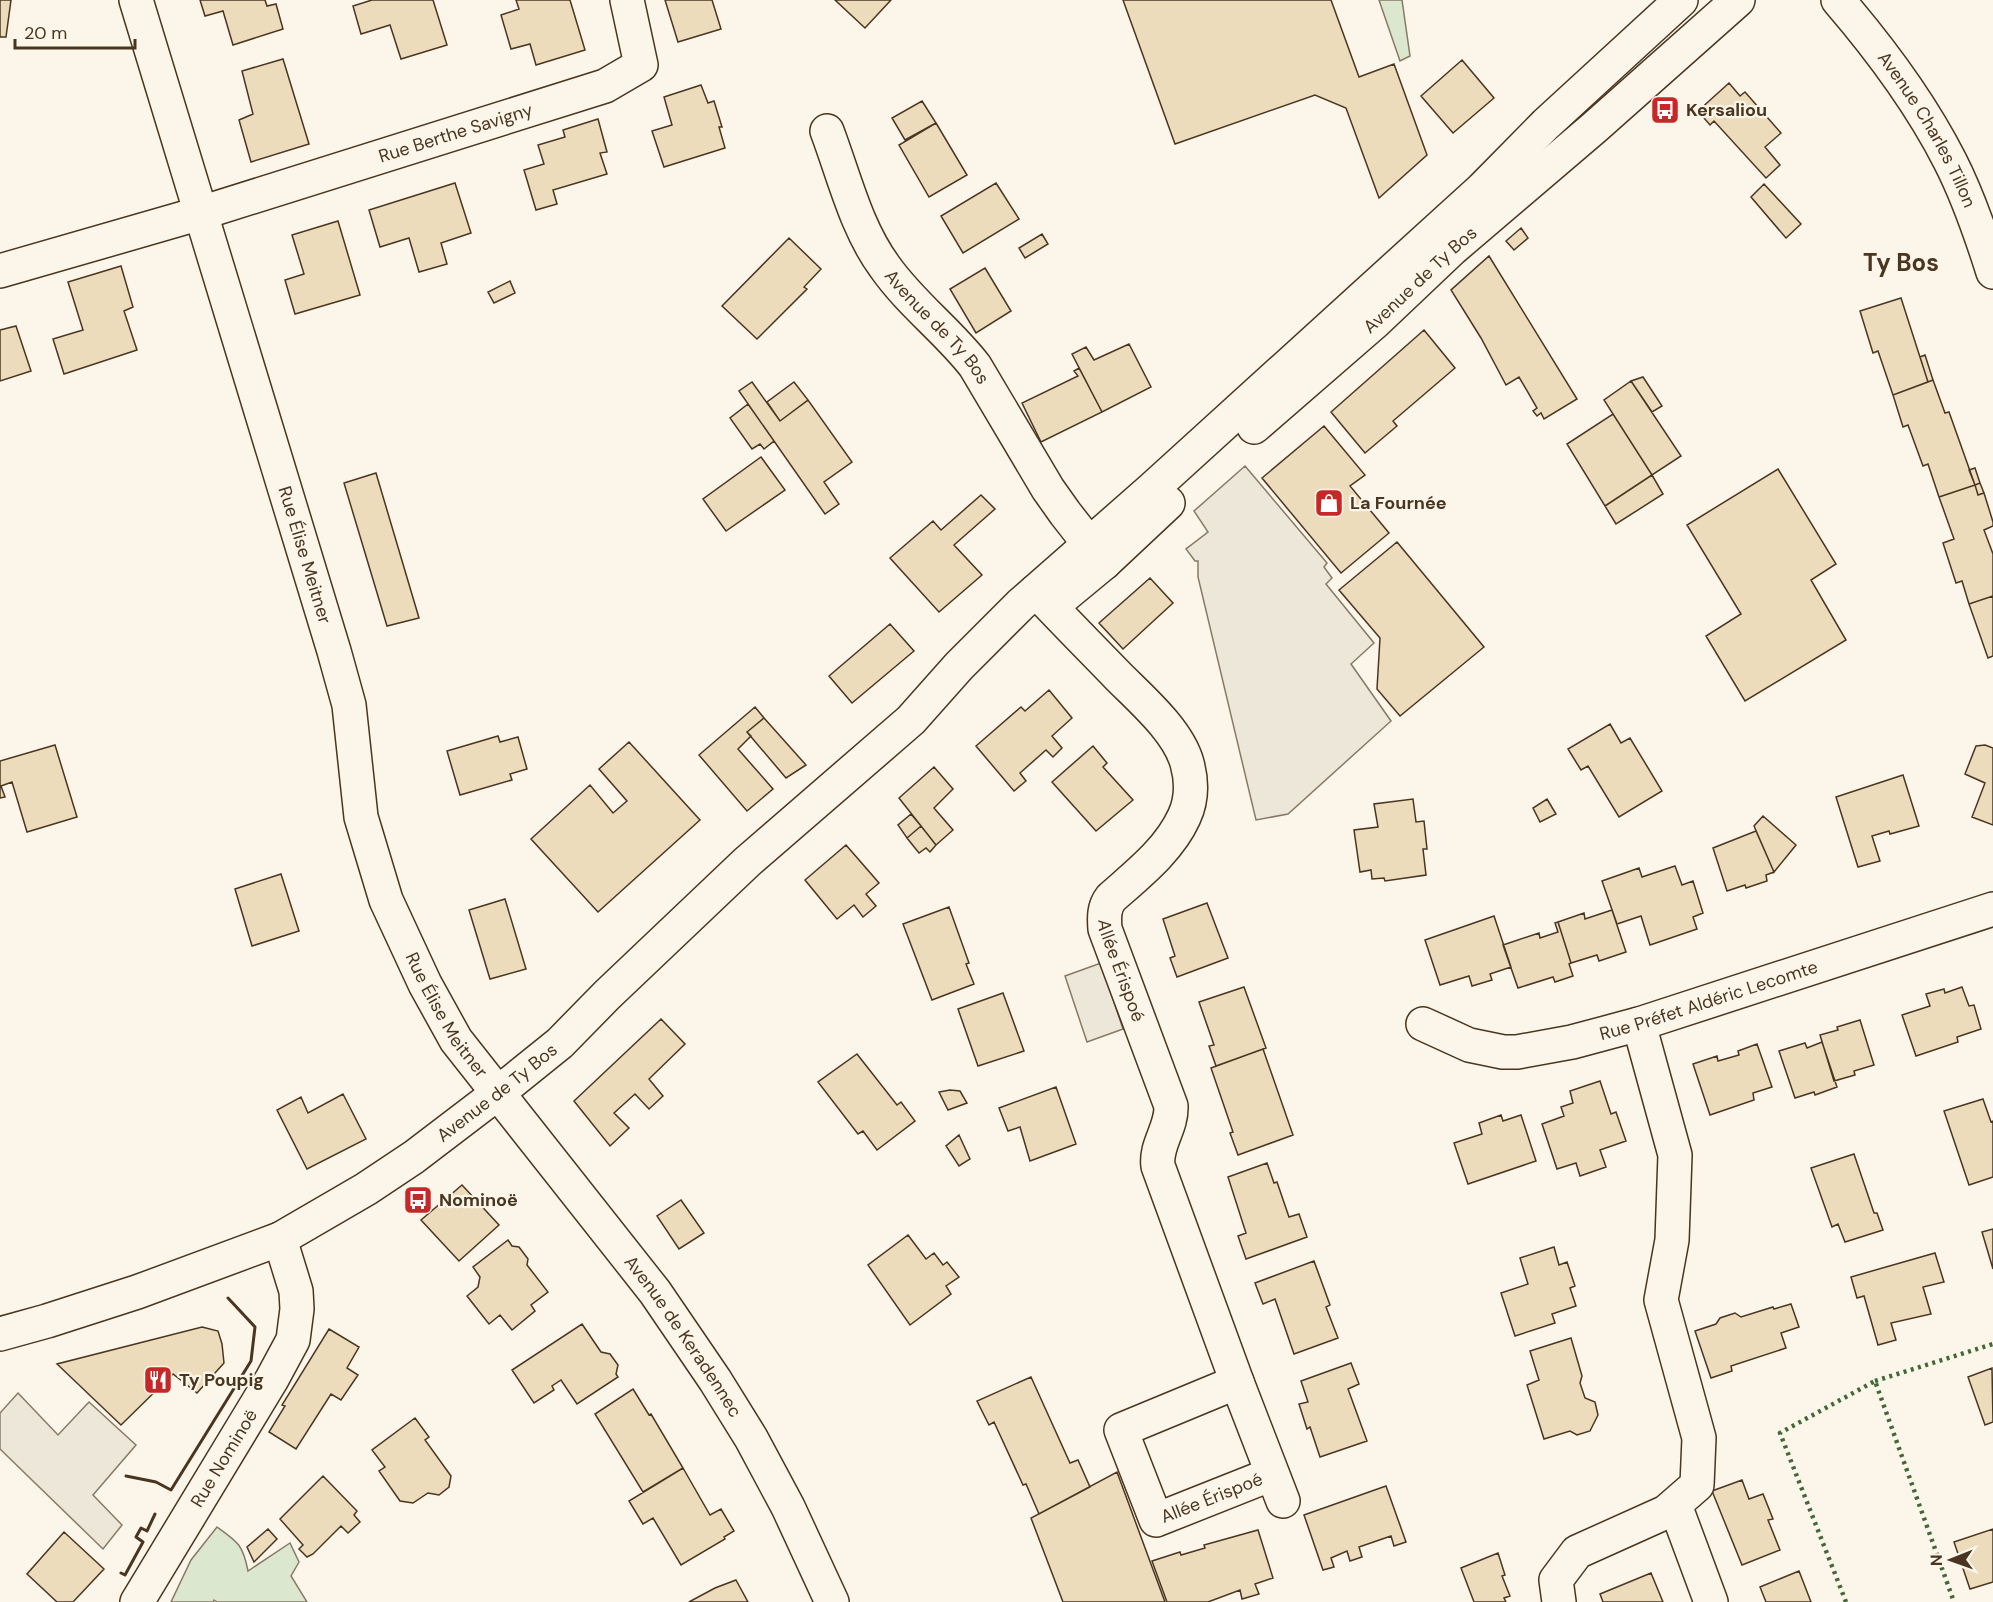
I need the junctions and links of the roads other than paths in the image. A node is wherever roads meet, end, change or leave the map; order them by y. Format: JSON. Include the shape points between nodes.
{"nodes":[{"id":1,"x":135,"y":0,"type":"edge"},
{"id":2,"x":627,"y":0,"type":"edge"},
{"id":3,"x":1681,"y":0,"type":"edge"},
{"id":4,"x":1738,"y":0,"type":"edge"},
{"id":5,"x":1838,"y":0,"type":"edge"},
{"id":6,"x":827,"y":130,"type":"dead end"},
{"id":7,"x":201,"y":213,"type":"junction"},
{"id":8,"x":0,"y":272,"type":"edge"},
{"id":9,"x":1993,"y":272,"type":"edge"},
{"id":10,"x":1096,"y":553,"type":"junction"},
{"id":11,"x":1043,"y":599,"type":"junction"},
{"id":12,"x":1993,"y":909,"type":"edge"},
{"id":13,"x":1423,"y":1024,"type":"dead end"},
{"id":14,"x":1639,"y":1024,"type":"junction"},
{"id":15,"x":498,"y":1093,"type":"junction"},
{"id":16,"x":280,"y":1239,"type":"junction"},
{"id":17,"x":0,"y":1334,"type":"edge"},
{"id":18,"x":1236,"y":1382,"type":"junction"},
{"id":19,"x":1675,"y":1504,"type":"junction"},
{"id":20,"x":137,"y":1602,"type":"edge"},
{"id":21,"x":832,"y":1602,"type":"edge"},
{"id":22,"x":1559,"y":1602,"type":"edge"},
{"id":23,"x":1711,"y":1602,"type":"edge"}],
"edges":[{"from":1,"to":7,"type":"street","name":"Rue Élise Meitner"},
{"from":2,"to":7,"type":"street","name":"Rue Berthe Savigny","via":[[641,64],[605,86]]},
{"from":3,"to":10,"type":"street","name":"Avenue de Ty Bos","via":[[1546,124],[1482,189],[1161,481]]},
{"from":4,"to":10,"type":"street","name":"Avenue de Ty Bos","via":[[1181,492]]},
{"from":5,"to":9,"type":"street","name":"Avenue Charles Tillon","via":[[1906,86],[1930,125],[1965,194]]},
{"from":6,"to":10,"type":"street","name":"Avenue de Ty Bos","via":[[873,249],[896,282],[975,366],[1048,489]]},
{"from":7,"to":8,"type":"street"},
{"from":7,"to":15,"type":"street","name":"Rue Élise Meitner","via":[[349,705],[361,817],[386,900],[456,1040]]},
{"from":10,"to":11,"type":"street","name":"Avenue de Ty Bos"},
{"from":11,"to":15,"type":"street","name":"Avenue de Ty Bos","via":[[1020,604],[911,720],[747,862],[560,1043]]},
{"from":11,"to":18,"type":"street","name":"Allée Érispoé","via":[[1150,708],[1187,762],[1190,792],[1184,816],[1160,853],[1111,898],[1104,919],[1171,1107],[1172,1118],[1157,1156],[1158,1166]]},
{"from":12,"to":14,"type":"street","name":"Rue Préfet Aldéric Lecomte"},
{"from":13,"to":14,"type":"street","name":"Rue Préfet Aldéric Lecomte","via":[[1468,1045],[1517,1052]]},
{"from":14,"to":19,"type":"street","via":[[1675,1155],[1672,1240],[1661,1300],[1699,1438],[1697,1485]]},
{"from":15,"to":16,"type":"street","name":"Avenue de Ty Bos","via":[[414,1157]]},
{"from":15,"to":21,"type":"street","name":"Avenue de Keradennec","via":[[655,1292],[715,1380],[788,1507]]},
{"from":16,"to":17,"type":"street","name":"Avenue de Ty Bos","via":[[137,1292]]},
{"from":16,"to":20,"type":"street","name":"Rue Nominoë","via":[[296,1290],[293,1340]]},
{"from":18,"to":18,"type":"street","name":"Allée Érispoé","via":[[1278,1487],[1156,1520],[1121,1430]]},
{"from":19,"to":22,"type":"street","via":[[1666,1512],[1577,1552],[1556,1580]]},
{"from":19,"to":23,"type":"street"}]}
